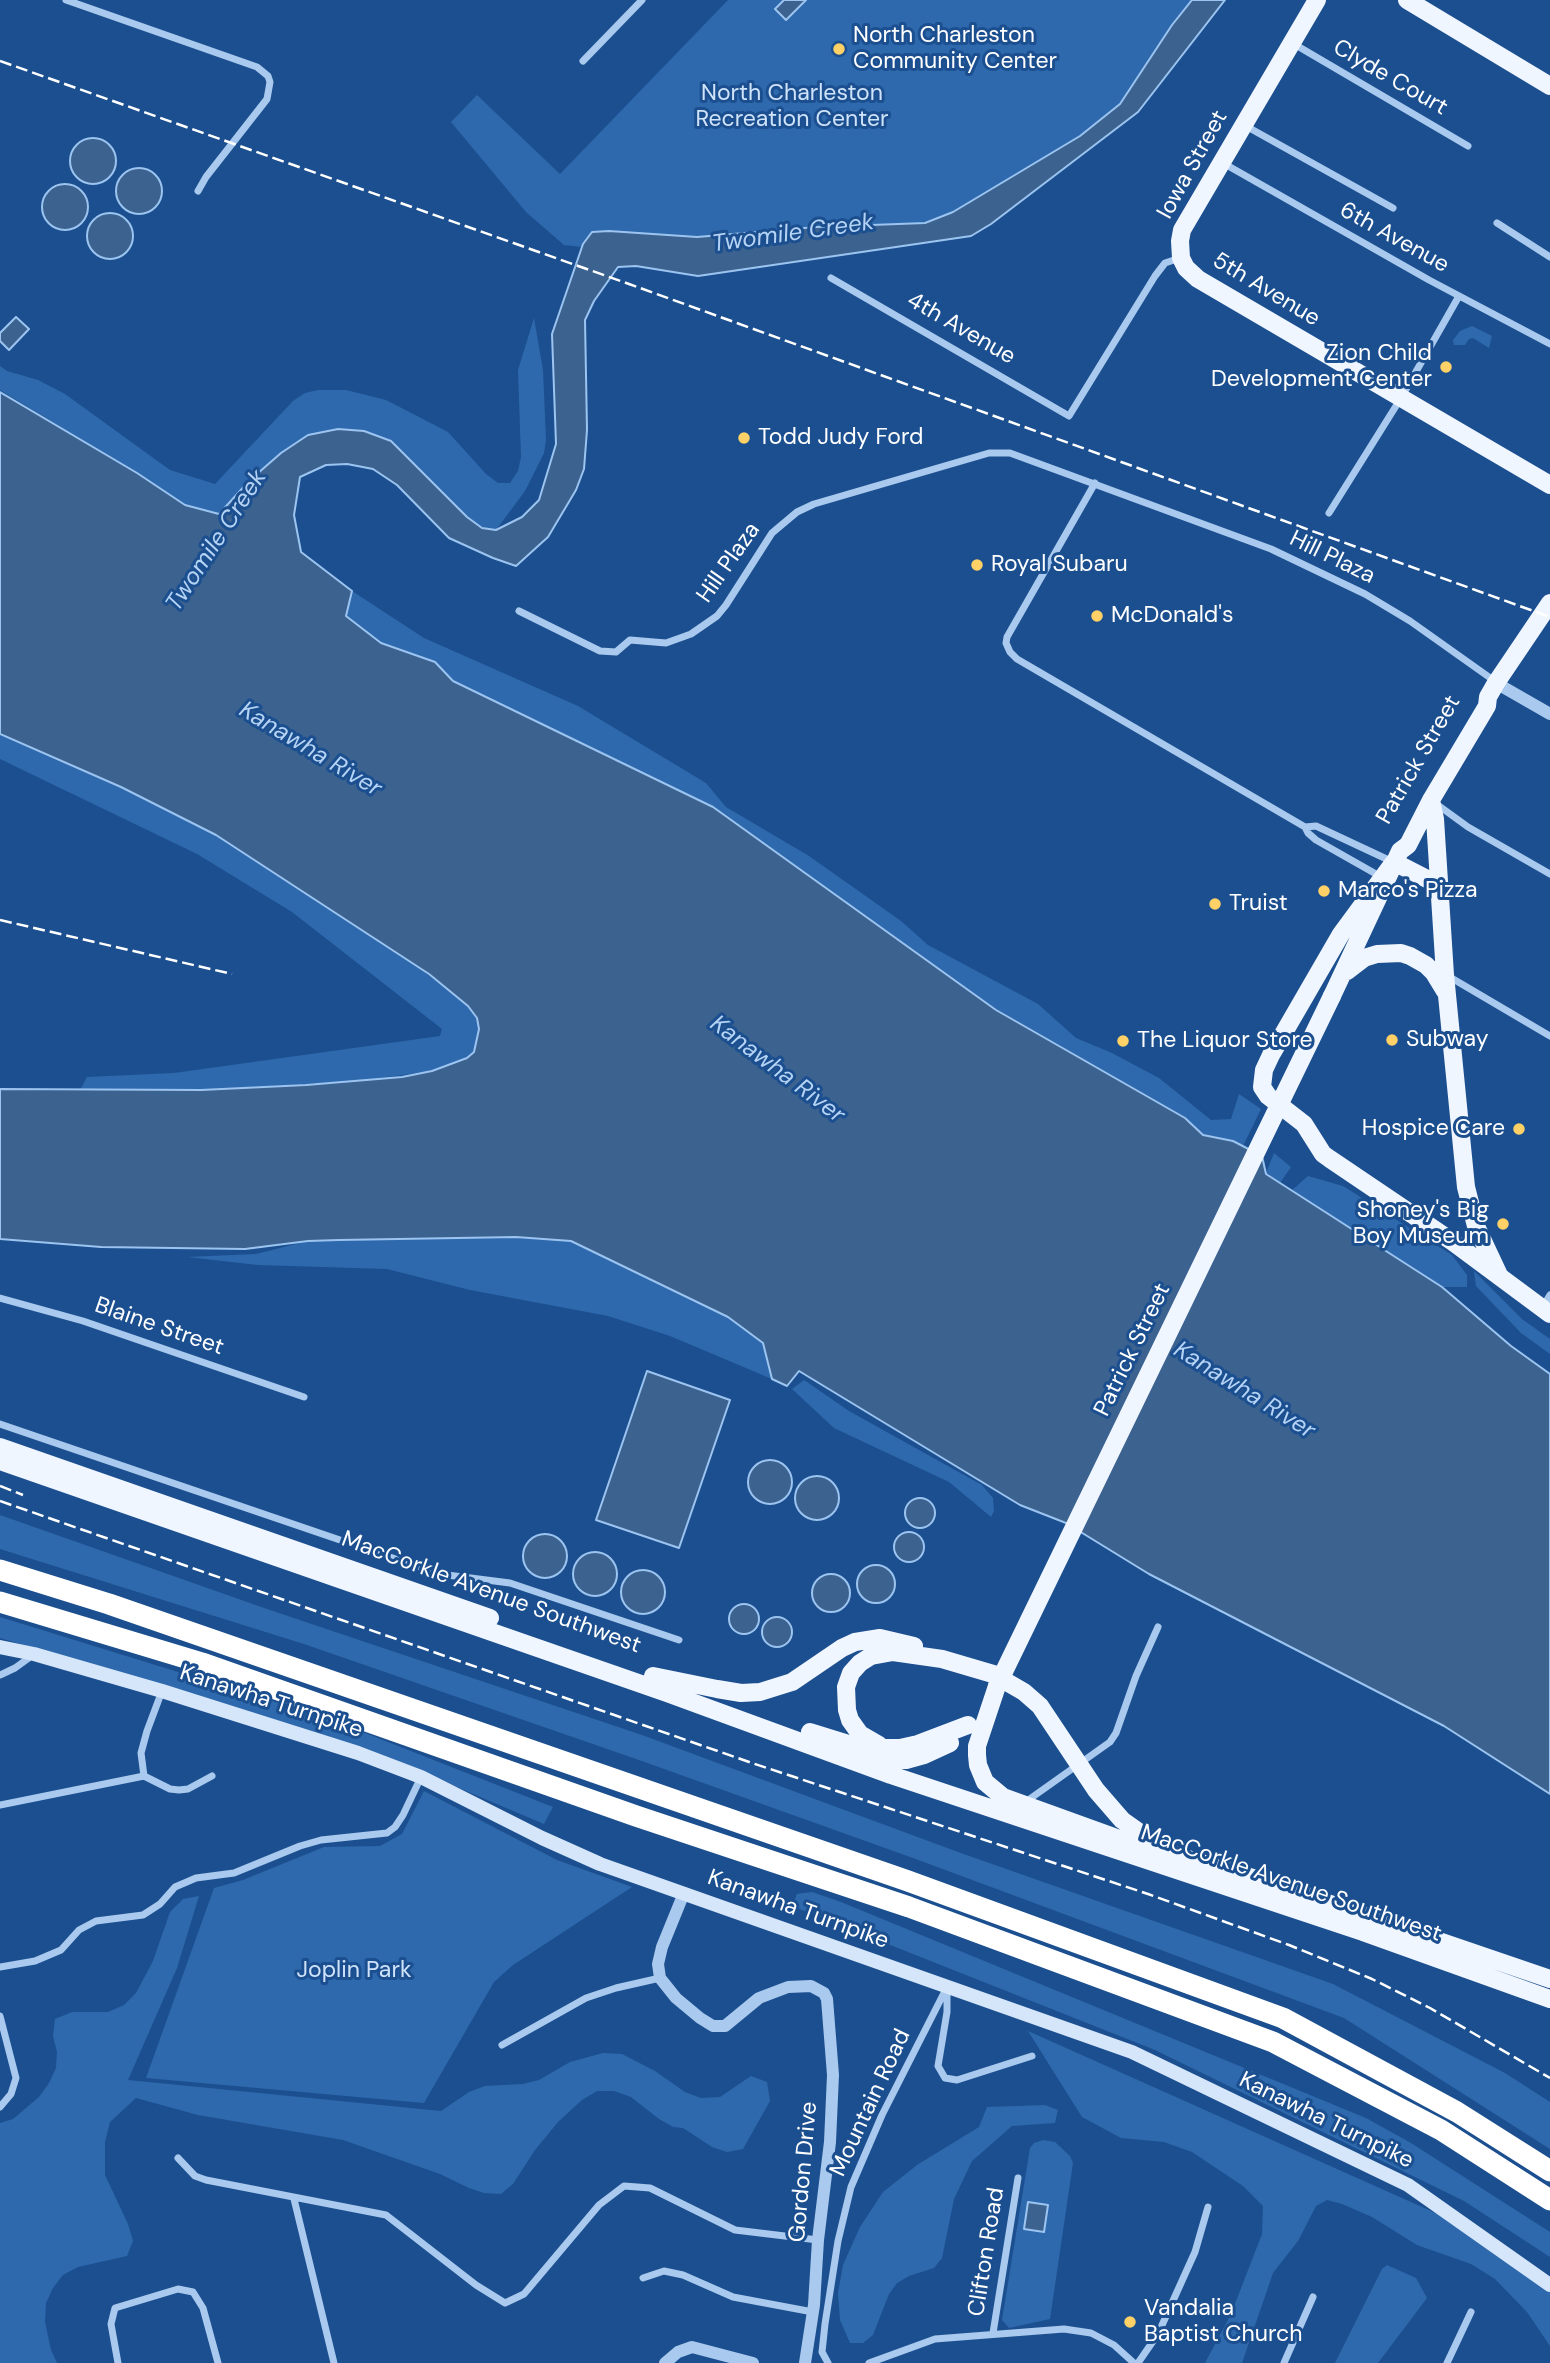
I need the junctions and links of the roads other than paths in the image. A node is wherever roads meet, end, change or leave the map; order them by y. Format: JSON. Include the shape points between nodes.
{"nodes":[{"id":1,"x":66,"y":0,"type":"edge"},
{"id":2,"x":642,"y":0,"type":"edge"},
{"id":3,"x":1317,"y":0,"type":"edge"},
{"id":4,"x":1407,"y":0,"type":"edge"},
{"id":5,"x":81,"y":3,"type":"edge"},
{"id":6,"x":1293,"y":43,"type":"junction"},
{"id":7,"x":583,"y":61,"type":"dead end"},
{"id":8,"x":1550,"y":86,"type":"edge"},
{"id":9,"x":1244,"y":124,"type":"junction"},
{"id":10,"x":1468,"y":146,"type":"dead end"},
{"id":11,"x":1221,"y":162,"type":"junction"},
{"id":12,"x":198,"y":191,"type":"dead end"},
{"id":13,"x":1393,"y":208,"type":"dead end"},
{"id":14,"x":1497,"y":223,"type":"dead end"},
{"id":15,"x":1550,"y":257,"type":"edge"},
{"id":16,"x":1181,"y":258,"type":"junction"},
{"id":17,"x":831,"y":278,"type":"dead end"},
{"id":18,"x":1459,"y":296,"type":"junction"},
{"id":19,"x":1550,"y":344,"type":"edge"},
{"id":20,"x":1401,"y":398,"type":"junction"},
{"id":21,"x":1069,"y":416,"type":"joint"},
{"id":22,"x":1095,"y":483,"type":"junction"},
{"id":23,"x":1550,"y":485,"type":"edge"},
{"id":24,"x":1329,"y":513,"type":"dead end"},
{"id":25,"x":1550,"y":603,"type":"edge"},
{"id":26,"x":519,"y":611,"type":"dead end"},
{"id":27,"x":1492,"y":690,"type":"junction"},
{"id":28,"x":1550,"y":714,"type":"edge"},
{"id":29,"x":1431,"y":800,"type":"junction"},
{"id":30,"x":1305,"y":827,"type":"junction"},
{"id":31,"x":1397,"y":857,"type":"junction"},
{"id":32,"x":1550,"y":874,"type":"edge"},
{"id":33,"x":1384,"y":879,"type":"junction"},
{"id":34,"x":1442,"y":894,"type":"junction"},
{"id":35,"x":1446,"y":975,"type":"junction"},
{"id":36,"x":1342,"y":976,"type":"junction"},
{"id":37,"x":1448,"y":997,"type":"junction"},
{"id":38,"x":1550,"y":1035,"type":"edge"},
{"id":39,"x":1480,"y":1235,"type":"junction"},
{"id":40,"x":1452,"y":1242,"type":"junction"},
{"id":41,"x":1499,"y":1275,"type":"junction"},
{"id":42,"x":0,"y":1298,"type":"edge"},
{"id":43,"x":1547,"y":1306,"type":"edge"},
{"id":44,"x":304,"y":1397,"type":"dead end"},
{"id":45,"x":0,"y":1424,"type":"edge"},
{"id":46,"x":0,"y":1447,"type":"edge"},
{"id":47,"x":0,"y":1461,"type":"edge"},
{"id":48,"x":0,"y":1570,"type":"edge"},
{"id":49,"x":0,"y":1602,"type":"edge"},
{"id":50,"x":1158,"y":1627,"type":"dead end"},
{"id":51,"x":679,"y":1640,"type":"dead end"},
{"id":52,"x":0,"y":1647,"type":"edge"},
{"id":53,"x":34,"y":1654,"type":"junction"},
{"id":54,"x":943,"y":1659,"type":"junction"},
{"id":55,"x":0,"y":1675,"type":"edge"},
{"id":56,"x":653,"y":1676,"type":"junction"},
{"id":57,"x":162,"y":1691,"type":"junction"},
{"id":58,"x":974,"y":1725,"type":"junction"},
{"id":59,"x":900,"y":1748,"type":"junction"},
{"id":60,"x":825,"y":1749,"type":"junction"},
{"id":61,"x":1080,"y":1764,"type":"junction"},
{"id":62,"x":144,"y":1776,"type":"junction"},
{"id":63,"x":212,"y":1776,"type":"dead end"},
{"id":64,"x":421,"y":1777,"type":"junction"},
{"id":65,"x":1096,"y":1790,"type":"junction"},
{"id":66,"x":0,"y":1805,"type":"edge"},
{"id":67,"x":1019,"y":1811,"type":"junction"},
{"id":68,"x":1100,"y":1839,"type":"junction"},
{"id":69,"x":1194,"y":1862,"type":"junction"},
{"id":70,"x":684,"y":1893,"type":"junction"},
{"id":71,"x":0,"y":1967,"type":"edge"},
{"id":72,"x":660,"y":1978,"type":"junction"},
{"id":73,"x":1550,"y":1979,"type":"edge"},
{"id":74,"x":947,"y":1986,"type":"junction"},
{"id":75,"x":1550,"y":2000,"type":"edge"},
{"id":76,"x":0,"y":2015,"type":"edge"},
{"id":77,"x":502,"y":2045,"type":"dead end"},
{"id":78,"x":1032,"y":2056,"type":"dead end"},
{"id":79,"x":0,"y":2107,"type":"edge"},
{"id":80,"x":178,"y":2158,"type":"dead end"},
{"id":81,"x":1550,"y":2171,"type":"edge"},
{"id":82,"x":1018,"y":2178,"type":"dead end"},
{"id":83,"x":294,"y":2199,"type":"junction"},
{"id":84,"x":1550,"y":2200,"type":"edge"},
{"id":85,"x":1208,"y":2207,"type":"dead end"},
{"id":86,"x":818,"y":2240,"type":"junction"},
{"id":87,"x":643,"y":2278,"type":"dead end"},
{"id":88,"x":1550,"y":2286,"type":"edge"},
{"id":89,"x":1313,"y":2297,"type":"dead end"},
{"id":90,"x":813,"y":2312,"type":"junction"},
{"id":91,"x":1471,"y":2312,"type":"dead end"},
{"id":92,"x":993,"y":2333,"type":"junction"},
{"id":93,"x":118,"y":2363,"type":"edge"},
{"id":94,"x":218,"y":2363,"type":"edge"},
{"id":95,"x":334,"y":2363,"type":"edge"},
{"id":96,"x":665,"y":2363,"type":"edge"},
{"id":97,"x":753,"y":2363,"type":"edge"},
{"id":98,"x":805,"y":2363,"type":"edge"},
{"id":99,"x":828,"y":2363,"type":"edge"},
{"id":100,"x":869,"y":2363,"type":"edge"},
{"id":101,"x":1136,"y":2363,"type":"edge"},
{"id":102,"x":1284,"y":2363,"type":"edge"},
{"id":103,"x":1447,"y":2363,"type":"edge"}],
"edges":[{"from":1,"to":5,"type":"street"},
{"from":2,"to":7,"type":"street"},
{"from":3,"to":6,"type":"main road","name":"Iowa Street"},
{"from":4,"to":8,"type":"main road"},
{"from":5,"to":12,"type":"street","via":[[257,67],[268,76],[267,99]]},
{"from":6,"to":9,"type":"main road","name":"Iowa Street"},
{"from":6,"to":10,"type":"street","name":"Clyde Court"},
{"from":9,"to":11,"type":"main road","name":"Iowa Street"},
{"from":9,"to":13,"type":"street"},
{"from":11,"to":16,"type":"main road","name":"Iowa Street","via":[[1182,230]]},
{"from":11,"to":18,"type":"street","name":"6th Avenue"},
{"from":14,"to":15,"type":"street"},
{"from":16,"to":20,"type":"main road","name":"5th Avenue","via":[[1198,279]]},
{"from":16,"to":21,"type":"street","name":"Iowa Street","via":[[1165,263],[1155,276]]},
{"from":17,"to":21,"type":"street","name":"4th Avenue"},
{"from":18,"to":19,"type":"street","name":"6th Avenue"},
{"from":18,"to":20,"type":"street"},
{"from":20,"to":23,"type":"main road","name":"5th Avenue"},
{"from":20,"to":24,"type":"street"},
{"from":22,"to":26,"type":"street","name":"Hill Plaza","via":[[1010,453],[989,453],[814,504],[772,533],[717,616],[691,634],[666,643],[630,640],[616,652],[600,650]]},
{"from":22,"to":27,"type":"street","name":"Hill Plaza","via":[[1254,541],[1365,594],[1423,629]]},
{"from":22,"to":30,"type":"street","via":[[1007,637],[1010,652]]},
{"from":25,"to":27,"type":"main road","name":"Patrick Street"},
{"from":27,"to":28,"type":"street"},
{"from":27,"to":29,"type":"main road","name":"Patrick Street","via":[[1488,705]]},
{"from":27,"to":31,"type":"main road","name":"Patrick Street","via":[[1479,702],[1418,804],[1399,841]]},
{"from":29,"to":31,"type":"main road","name":"Patrick Street"},
{"from":29,"to":32,"type":"street"},
{"from":29,"to":34,"type":"main road"},
{"from":30,"to":31,"type":"street","via":[[1316,826]]},
{"from":30,"to":33,"type":"street","via":[[1316,841]]},
{"from":31,"to":33,"type":"main road"},
{"from":31,"to":34,"type":"main road"},
{"from":33,"to":36,"type":"main road","name":"Patrick Street"},
{"from":33,"to":40,"type":"main road","via":[[1328,956],[1271,1055],[1262,1087],[1268,1097],[1304,1124],[1323,1154]]},
{"from":34,"to":35,"type":"main road"},
{"from":35,"to":37,"type":"main road"},
{"from":35,"to":38,"type":"street"},
{"from":36,"to":37,"type":"main road","via":[[1363,958],[1401,953],[1426,965]]},
{"from":36,"to":58,"type":"main road","name":"Patrick Street","bridge":true,"via":[[998,1686]]},
{"from":37,"to":39,"type":"main road","via":[[1466,1187]]},
{"from":39,"to":40,"type":"main road","via":[[1471,1246]]},
{"from":39,"to":41,"type":"main road"},
{"from":40,"to":41,"type":"main road"},
{"from":41,"to":43,"type":"main road"},
{"from":42,"to":44,"type":"street","name":"Blaine Street","via":[[83,1321]]},
{"from":45,"to":51,"type":"street","via":[[425,1569],[510,1583]]},
{"from":46,"to":56,"type":"main road","name":"MacCorkle Avenue Southwest"},
{"from":47,"to":60,"type":"main road","name":"MacCorkle Avenue Southwest"},
{"from":48,"to":81,"type":"highway","via":[[856,1863],[1283,2018],[1457,2112]]},
{"from":49,"to":84,"type":"highway","via":[[202,1663],[909,1907],[1273,2042],[1441,2130]]},
{"from":50,"to":61,"type":"street","via":[[1116,1733]]},
{"from":52,"to":53,"type":"main road","name":"Kanawha Turnpike"},
{"from":53,"to":55,"type":"street"},
{"from":53,"to":57,"type":"main road","name":"Kanawha Turnpike"},
{"from":54,"to":56,"type":"main road","via":[[909,1643],[880,1638],[855,1642],[792,1682],[760,1692],[741,1693]]},
{"from":54,"to":59,"type":"main road","via":[[882,1653],[860,1663],[851,1674],[845,1701],[850,1720],[869,1740]]},
{"from":54,"to":61,"type":"main road","via":[[993,1674],[1024,1692],[1052,1721]]},
{"from":56,"to":59,"type":"main road","name":"MacCorkle Avenue Southwest","via":[[852,1745]]},
{"from":57,"to":62,"type":"street","via":[[141,1753]]},
{"from":57,"to":64,"type":"main road","name":"Kanawha Turnpike"},
{"from":58,"to":59,"type":"main road","name":"MacCorkle Avenue Southwest"},
{"from":58,"to":60,"type":"main road","name":"Patrick Street","via":[[948,1745],[906,1760],[869,1760]]},
{"from":58,"to":67,"type":"main road","via":[[982,1775]]},
{"from":60,"to":67,"type":"main road","via":[[854,1762]]},
{"from":61,"to":65,"type":"main road"},
{"from":61,"to":67,"type":"street"},
{"from":62,"to":63,"type":"street","via":[[179,1790]]},
{"from":62,"to":66,"type":"street"},
{"from":64,"to":70,"type":"main road","name":"Kanawha Turnpike","via":[[569,1852]]},
{"from":64,"to":71,"type":"street","via":[[403,1815],[387,1833],[321,1840],[234,1873],[196,1878],[175,1887],[143,1915],[96,1921],[79,1930],[61,1950],[35,1961]]},
{"from":65,"to":68,"type":"main road"},
{"from":65,"to":69,"type":"main road","via":[[1122,1820],[1146,1838]]},
{"from":67,"to":68,"type":"main road","name":"MacCorkle Avenue Southwest"},
{"from":68,"to":69,"type":"main road","name":"MacCorkle Avenue Southwest"},
{"from":68,"to":75,"type":"main road","name":"MacCorkle Avenue Southwest"},
{"from":69,"to":73,"type":"main road","name":"MacCorkle Avenue Southwest"},
{"from":70,"to":72,"type":"street","via":[[662,1947]]},
{"from":70,"to":74,"type":"main road","name":"Kanawha Turnpike"},
{"from":72,"to":77,"type":"street","via":[[586,1998]]},
{"from":72,"to":86,"type":"street","name":"Gordon Drive","via":[[676,1998],[713,2026],[725,2025],[771,1992],[804,1986],[818,1988],[827,1999],[833,2075]]},
{"from":74,"to":78,"type":"street","via":[[938,2066],[945,2078],[957,2080]]},
{"from":74,"to":88,"type":"main road","name":"Kanawha Turnpike","via":[[1132,2052],[1408,2185]]},
{"from":74,"to":99,"type":"street","name":"Mountain Road","via":[[851,2187],[825,2324],[822,2352]]},
{"from":76,"to":79,"type":"street","via":[[16,2078]]},
{"from":80,"to":83,"type":"street","via":[[195,2176],[206,2180]]},
{"from":82,"to":92,"type":"street","name":"Clifton Road"},
{"from":83,"to":86,"type":"street","via":[[386,2215],[505,2303],[524,2294],[599,2204],[624,2186],[650,2188],[735,2230]]},
{"from":83,"to":95,"type":"street"},
{"from":85,"to":101,"type":"street","via":[[1190,2264],[1158,2334]]},
{"from":86,"to":90,"type":"street","name":"Gordon Drive"},
{"from":87,"to":90,"type":"street","via":[[664,2271],[733,2297]]},
{"from":89,"to":102,"type":"street"},
{"from":90,"to":98,"type":"street","name":"Gordon Drive"},
{"from":91,"to":103,"type":"street"},
{"from":92,"to":100,"type":"street","via":[[935,2339]]},
{"from":92,"to":101,"type":"street","via":[[1064,2329],[1091,2333]]},
{"from":93,"to":94,"type":"street","via":[[111,2324],[116,2308],[178,2289],[193,2292],[202,2308]]},
{"from":96,"to":97,"type":"street","via":[[692,2347]]}]}
